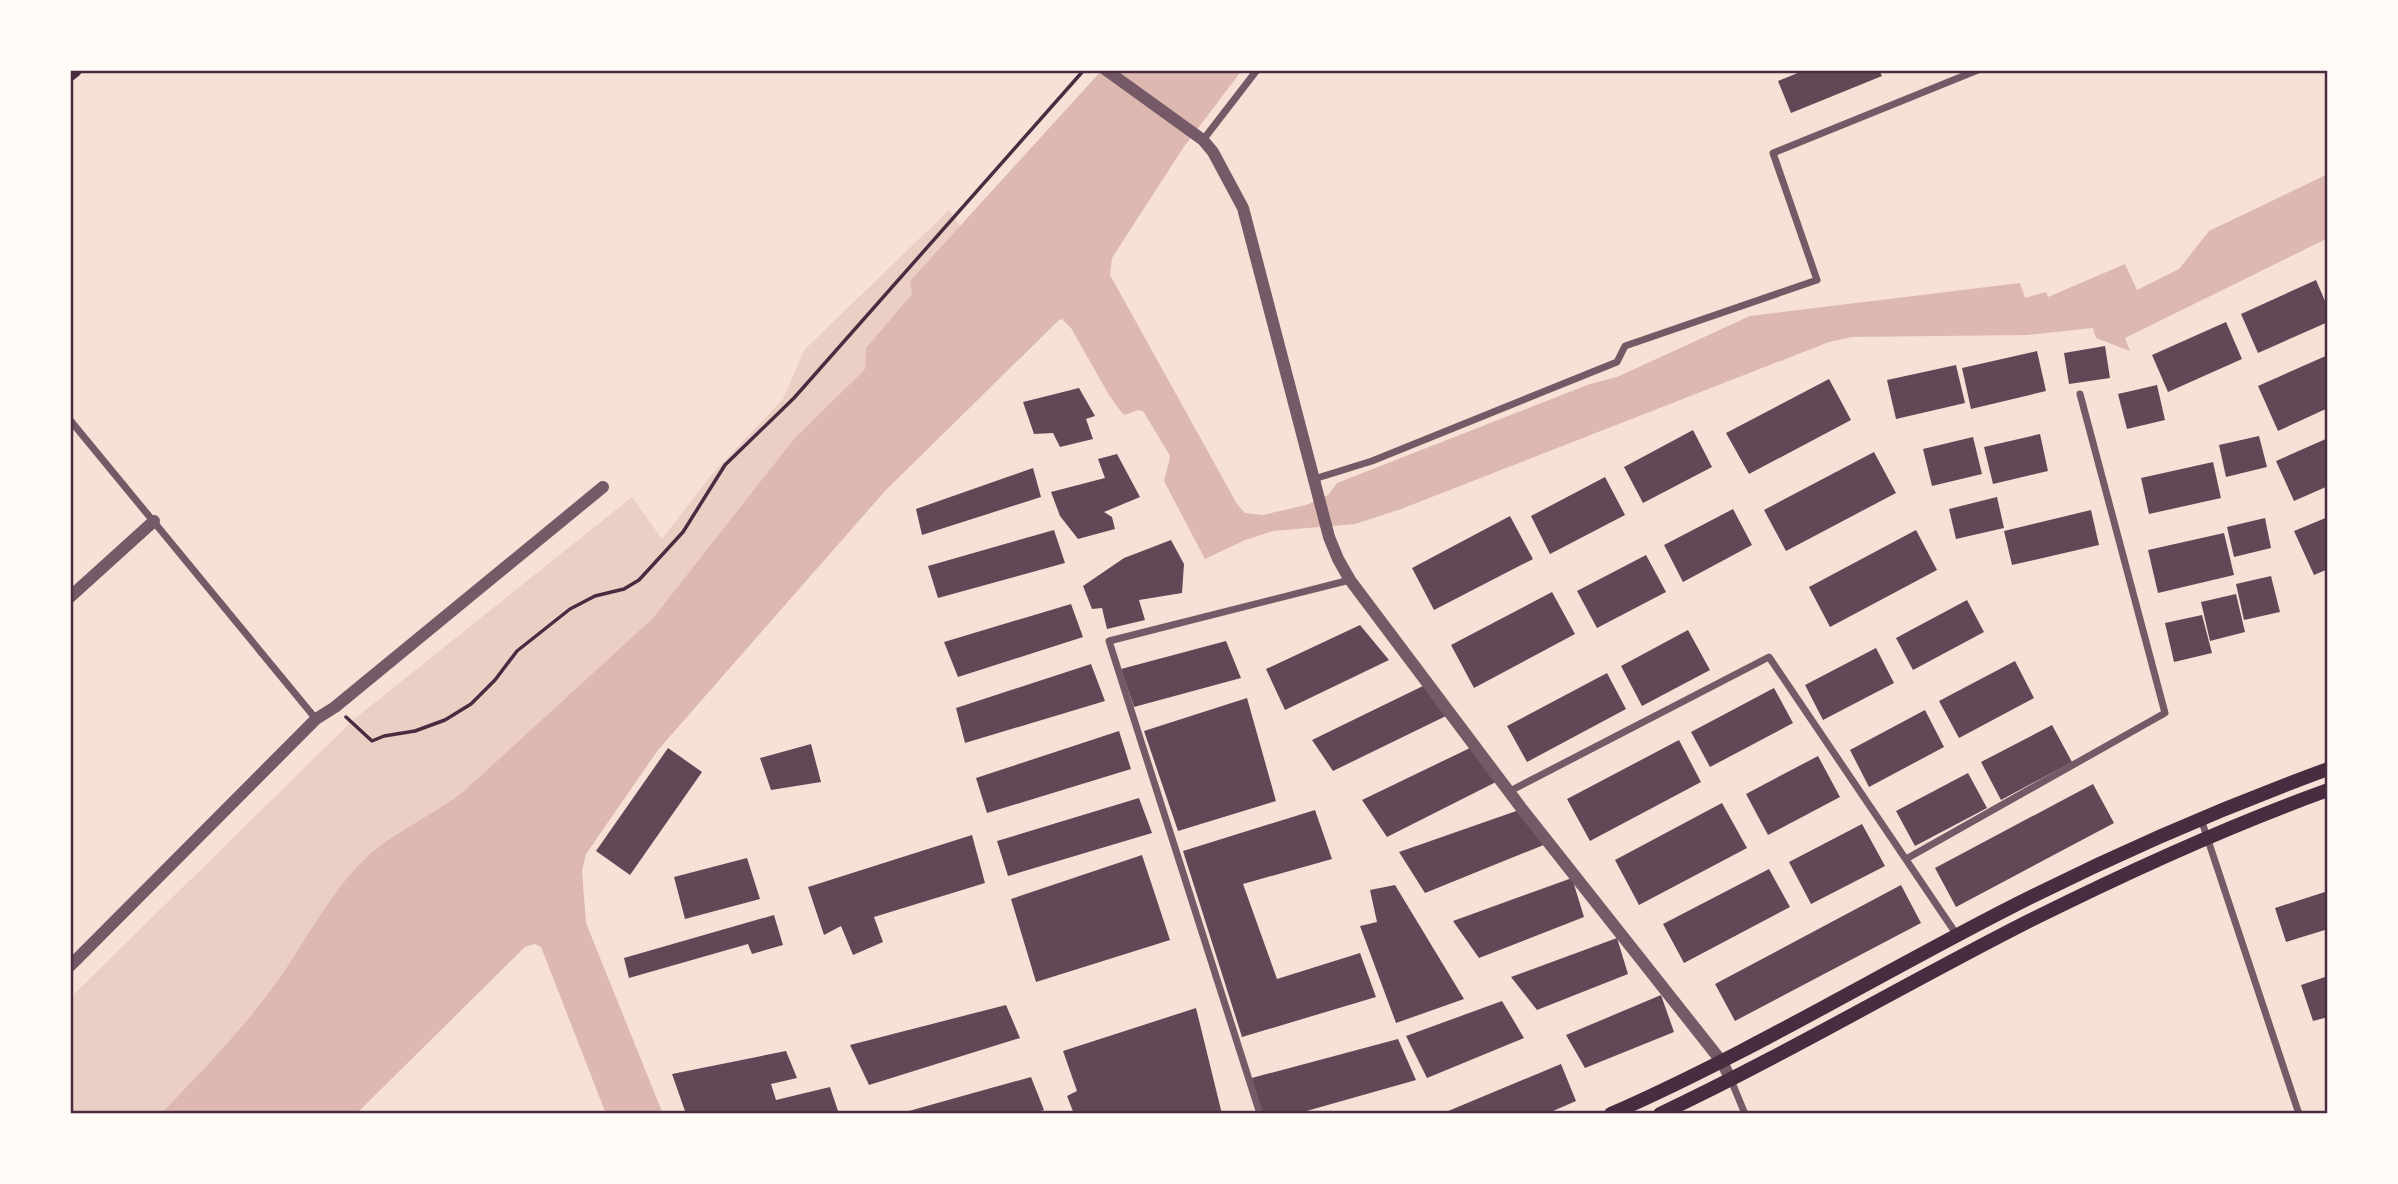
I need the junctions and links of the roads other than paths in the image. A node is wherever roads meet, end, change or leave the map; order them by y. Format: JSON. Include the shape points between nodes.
{"nodes":[{"id":1,"x":75,"y":70,"type":"edge"},
{"id":2,"x":1106,"y":70,"type":"edge"},
{"id":3,"x":1257,"y":70,"type":"edge"},
{"id":4,"x":1978,"y":70,"type":"edge"},
{"id":5,"x":70,"y":74,"type":"edge"},
{"id":6,"x":1200,"y":138,"type":"junction"},
{"id":7,"x":2080,"y":394,"type":"dead end"},
{"id":8,"x":70,"y":420,"type":"edge"},
{"id":9,"x":1314,"y":479,"type":"junction"},
{"id":10,"x":603,"y":487,"type":"dead end"},
{"id":11,"x":153,"y":521,"type":"junction"},
{"id":12,"x":1350,"y":580,"type":"junction"},
{"id":13,"x":70,"y":597,"type":"edge"},
{"id":14,"x":316,"y":719,"type":"junction"},
{"id":15,"x":2328,"y":769,"type":"edge"},
{"id":16,"x":2328,"y":790,"type":"edge"},
{"id":17,"x":1508,"y":792,"type":"junction"},
{"id":18,"x":2200,"y":818,"type":"junction"},
{"id":19,"x":2208,"y":838,"type":"junction"},
{"id":20,"x":1906,"y":859,"type":"junction"},
{"id":21,"x":1958,"y":935,"type":"junction"},
{"id":22,"x":70,"y":967,"type":"edge"},
{"id":23,"x":1721,"y":1062,"type":"junction"},
{"id":24,"x":1731,"y":1080,"type":"junction"},
{"id":25,"x":1260,"y":1114,"type":"edge"},
{"id":26,"x":1611,"y":1114,"type":"edge"},
{"id":27,"x":1660,"y":1114,"type":"edge"},
{"id":28,"x":1745,"y":1114,"type":"edge"},
{"id":29,"x":2300,"y":1114,"type":"edge"}],
"edges":[{"from":1,"to":5,"type":"main road"},
{"from":2,"to":6,"type":"street"},
{"from":3,"to":6,"type":"street"},
{"from":4,"to":9,"type":"street","via":[[1773,153],[1817,280],[1625,346],[1617,362],[1372,461]]},
{"from":6,"to":9,"type":"street","via":[[1213,152],[1243,208]]},
{"from":7,"to":20,"type":"street","via":[[2165,713]]},
{"from":8,"to":11,"type":"street"},
{"from":9,"to":12,"type":"street","via":[[1329,537]]},
{"from":10,"to":14,"type":"street"},
{"from":11,"to":13,"type":"street"},
{"from":11,"to":14,"type":"street"},
{"from":12,"to":17,"type":"street"},
{"from":12,"to":25,"type":"street","via":[[1110,641]]},
{"from":14,"to":22,"type":"street"},
{"from":15,"to":18,"type":"main road"},
{"from":16,"to":19,"type":"main road"},
{"from":17,"to":20,"type":"street","via":[[1769,657]]},
{"from":17,"to":23,"type":"street"},
{"from":18,"to":19,"type":"street"},
{"from":18,"to":21,"type":"main road"},
{"from":19,"to":24,"type":"main road","via":[[2024,923]]},
{"from":19,"to":29,"type":"street"},
{"from":20,"to":21,"type":"street"},
{"from":21,"to":23,"type":"main road"},
{"from":23,"to":24,"type":"street"},
{"from":23,"to":26,"type":"main road"},
{"from":24,"to":27,"type":"main road"},
{"from":24,"to":28,"type":"street"}]}
